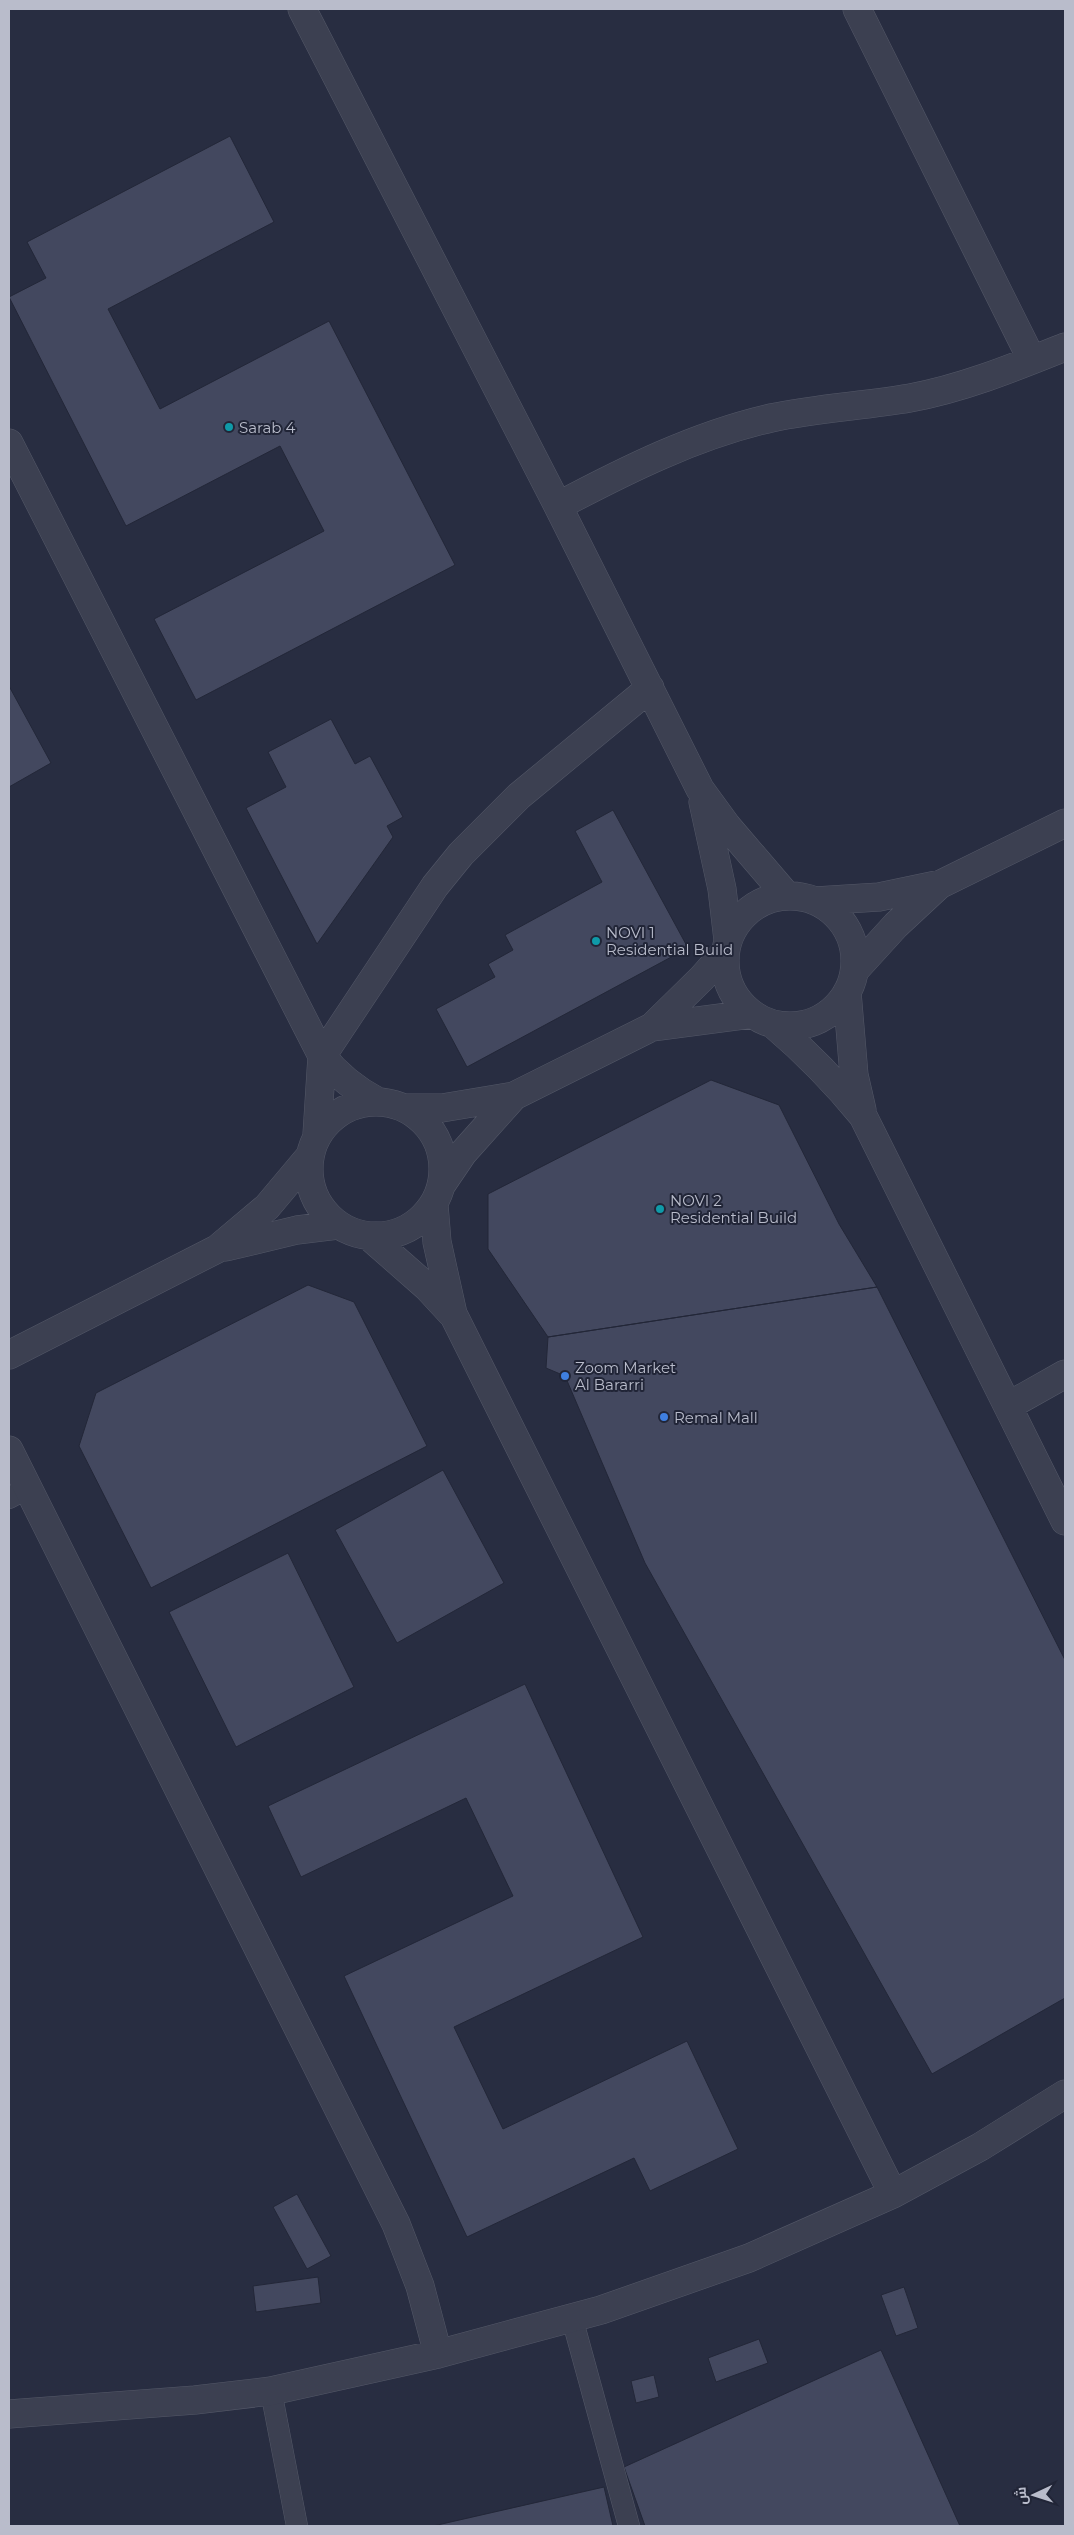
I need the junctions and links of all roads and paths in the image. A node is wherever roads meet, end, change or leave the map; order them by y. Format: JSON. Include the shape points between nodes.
{"nodes":[{"id":1,"x":302,"y":9,"type":"edge"},
{"id":2,"x":857,"y":9,"type":"edge"},
{"id":3,"x":1065,"y":347,"type":"edge"},
{"id":4,"x":1032,"y":360,"type":"junction"},
{"id":5,"x":9,"y":442,"type":"edge"},
{"id":6,"x":558,"y":506,"type":"junction"},
{"id":7,"x":650,"y":688,"type":"junction"},
{"id":8,"x":700,"y":788,"type":"junction"},
{"id":9,"x":1065,"y":822,"type":"edge"},
{"id":10,"x":941,"y":884,"type":"junction"},
{"id":11,"x":787,"y":896,"type":"junction"},
{"id":12,"x":816,"y":902,"type":"junction"},
{"id":13,"x":726,"y":946,"type":"junction"},
{"id":14,"x":851,"y":981,"type":"junction"},
{"id":15,"x":762,"y":1020,"type":"junction"},
{"id":16,"x":652,"y":1026,"type":"junction"},
{"id":17,"x":322,"y":1056,"type":"junction"},
{"id":18,"x":514,"y":1096,"type":"junction"},
{"id":19,"x":377,"y":1101,"type":"junction"},
{"id":20,"x":406,"y":1108,"type":"junction"},
{"id":21,"x":863,"y":1116,"type":"junction"},
{"id":22,"x":313,"y":1146,"type":"junction"},
{"id":23,"x":438,"y":1194,"type":"junction"},
{"id":24,"x":338,"y":1225,"type":"junction"},
{"id":25,"x":370,"y":1237,"type":"junction"},
{"id":26,"x":217,"y":1249,"type":"junction"},
{"id":27,"x":452,"y":1314,"type":"junction"},
{"id":28,"x":9,"y":1355,"type":"edge"},
{"id":29,"x":1065,"y":1374,"type":"edge"},
{"id":30,"x":1008,"y":1406,"type":"junction"},
{"id":31,"x":9,"y":1450,"type":"edge"},
{"id":32,"x":18,"y":1493,"type":"edge"},
{"id":33,"x":1065,"y":1521,"type":"edge"},
{"id":34,"x":1065,"y":2094,"type":"edge"},
{"id":35,"x":893,"y":2194,"type":"junction"},
{"id":36,"x":572,"y":2318,"type":"junction"},
{"id":37,"x":438,"y":2354,"type":"junction"},
{"id":38,"x":271,"y":2391,"type":"junction"},
{"id":39,"x":9,"y":2414,"type":"edge"},
{"id":40,"x":297,"y":2526,"type":"edge"},
{"id":41,"x":628,"y":2526,"type":"edge"}],
"edges":[{"from":1,"to":6,"type":"street"},
{"from":2,"to":4,"type":"street"},
{"from":3,"to":4,"type":"street"},
{"from":4,"to":6,"type":"street","via":[[973,382],[911,398],[770,418],[696,440],[624,470]]},
{"from":5,"to":17,"type":"street"},
{"from":6,"to":7,"type":"street"},
{"from":7,"to":8,"type":"street"},
{"from":7,"to":17,"type":"street","via":[[519,796],[461,854],[412,920]]},
{"from":8,"to":11,"type":"street","via":[[732,833]]},
{"from":8,"to":13,"type":"street","via":[[722,889]]},
{"from":9,"to":10,"type":"street"},
{"from":10,"to":12,"type":"street","via":[[879,897]]},
{"from":10,"to":14,"type":"street","via":[[896,925]]},
{"from":11,"to":12,"type":"street"},
{"from":11,"to":13,"type":"street","via":[[768,900],[750,909],[737,923]]},
{"from":12,"to":14,"type":"street","via":[[842,922],[850,937],[855,953]]},
{"from":13,"to":15,"type":"street","via":[[727,980],[740,1005]]},
{"from":13,"to":16,"type":"street","via":[[702,978]]},
{"from":14,"to":15,"type":"street","via":[[834,1009],[816,1021],[796,1027]]},
{"from":14,"to":21,"type":"street","via":[[854,1076]]},
{"from":15,"to":16,"type":"street"},
{"from":15,"to":21,"type":"street","via":[[806,1053]]},
{"from":16,"to":18,"type":"street"},
{"from":17,"to":19,"type":"street","via":[[337,1075]]},
{"from":17,"to":22,"type":"street"},
{"from":18,"to":20,"type":"street","via":[[442,1108]]},
{"from":18,"to":23,"type":"street","via":[[463,1153]]},
{"from":19,"to":20,"type":"street"},
{"from":19,"to":22,"type":"street","via":[[354,1105],[333,1116]]},
{"from":20,"to":23,"type":"street","via":[[424,1122],[437,1140],[443,1162]]},
{"from":21,"to":30,"type":"street"},
{"from":22,"to":24,"type":"street","via":[[308,1173],[317,1202]]},
{"from":22,"to":26,"type":"street","via":[[266,1207]]},
{"from":23,"to":25,"type":"street","via":[[417,1224],[394,1234]]},
{"from":23,"to":27,"type":"street","via":[[438,1242]]},
{"from":24,"to":25,"type":"street"},
{"from":24,"to":26,"type":"street","via":[[297,1230]]},
{"from":25,"to":27,"type":"street","via":[[427,1287]]},
{"from":26,"to":28,"type":"street"},
{"from":27,"to":35,"type":"street"},
{"from":29,"to":30,"type":"street"},
{"from":30,"to":33,"type":"street"},
{"from":31,"to":32,"type":"street"},
{"from":32,"to":37,"type":"street","via":[[396,2224],[420,2286]]},
{"from":34,"to":35,"type":"street","via":[[980,2147]]},
{"from":35,"to":36,"type":"street","via":[[749,2258]]},
{"from":36,"to":37,"type":"street"},
{"from":36,"to":41,"type":"lane"},
{"from":37,"to":38,"type":"street"},
{"from":38,"to":39,"type":"street"},
{"from":38,"to":40,"type":"lane"}]}
